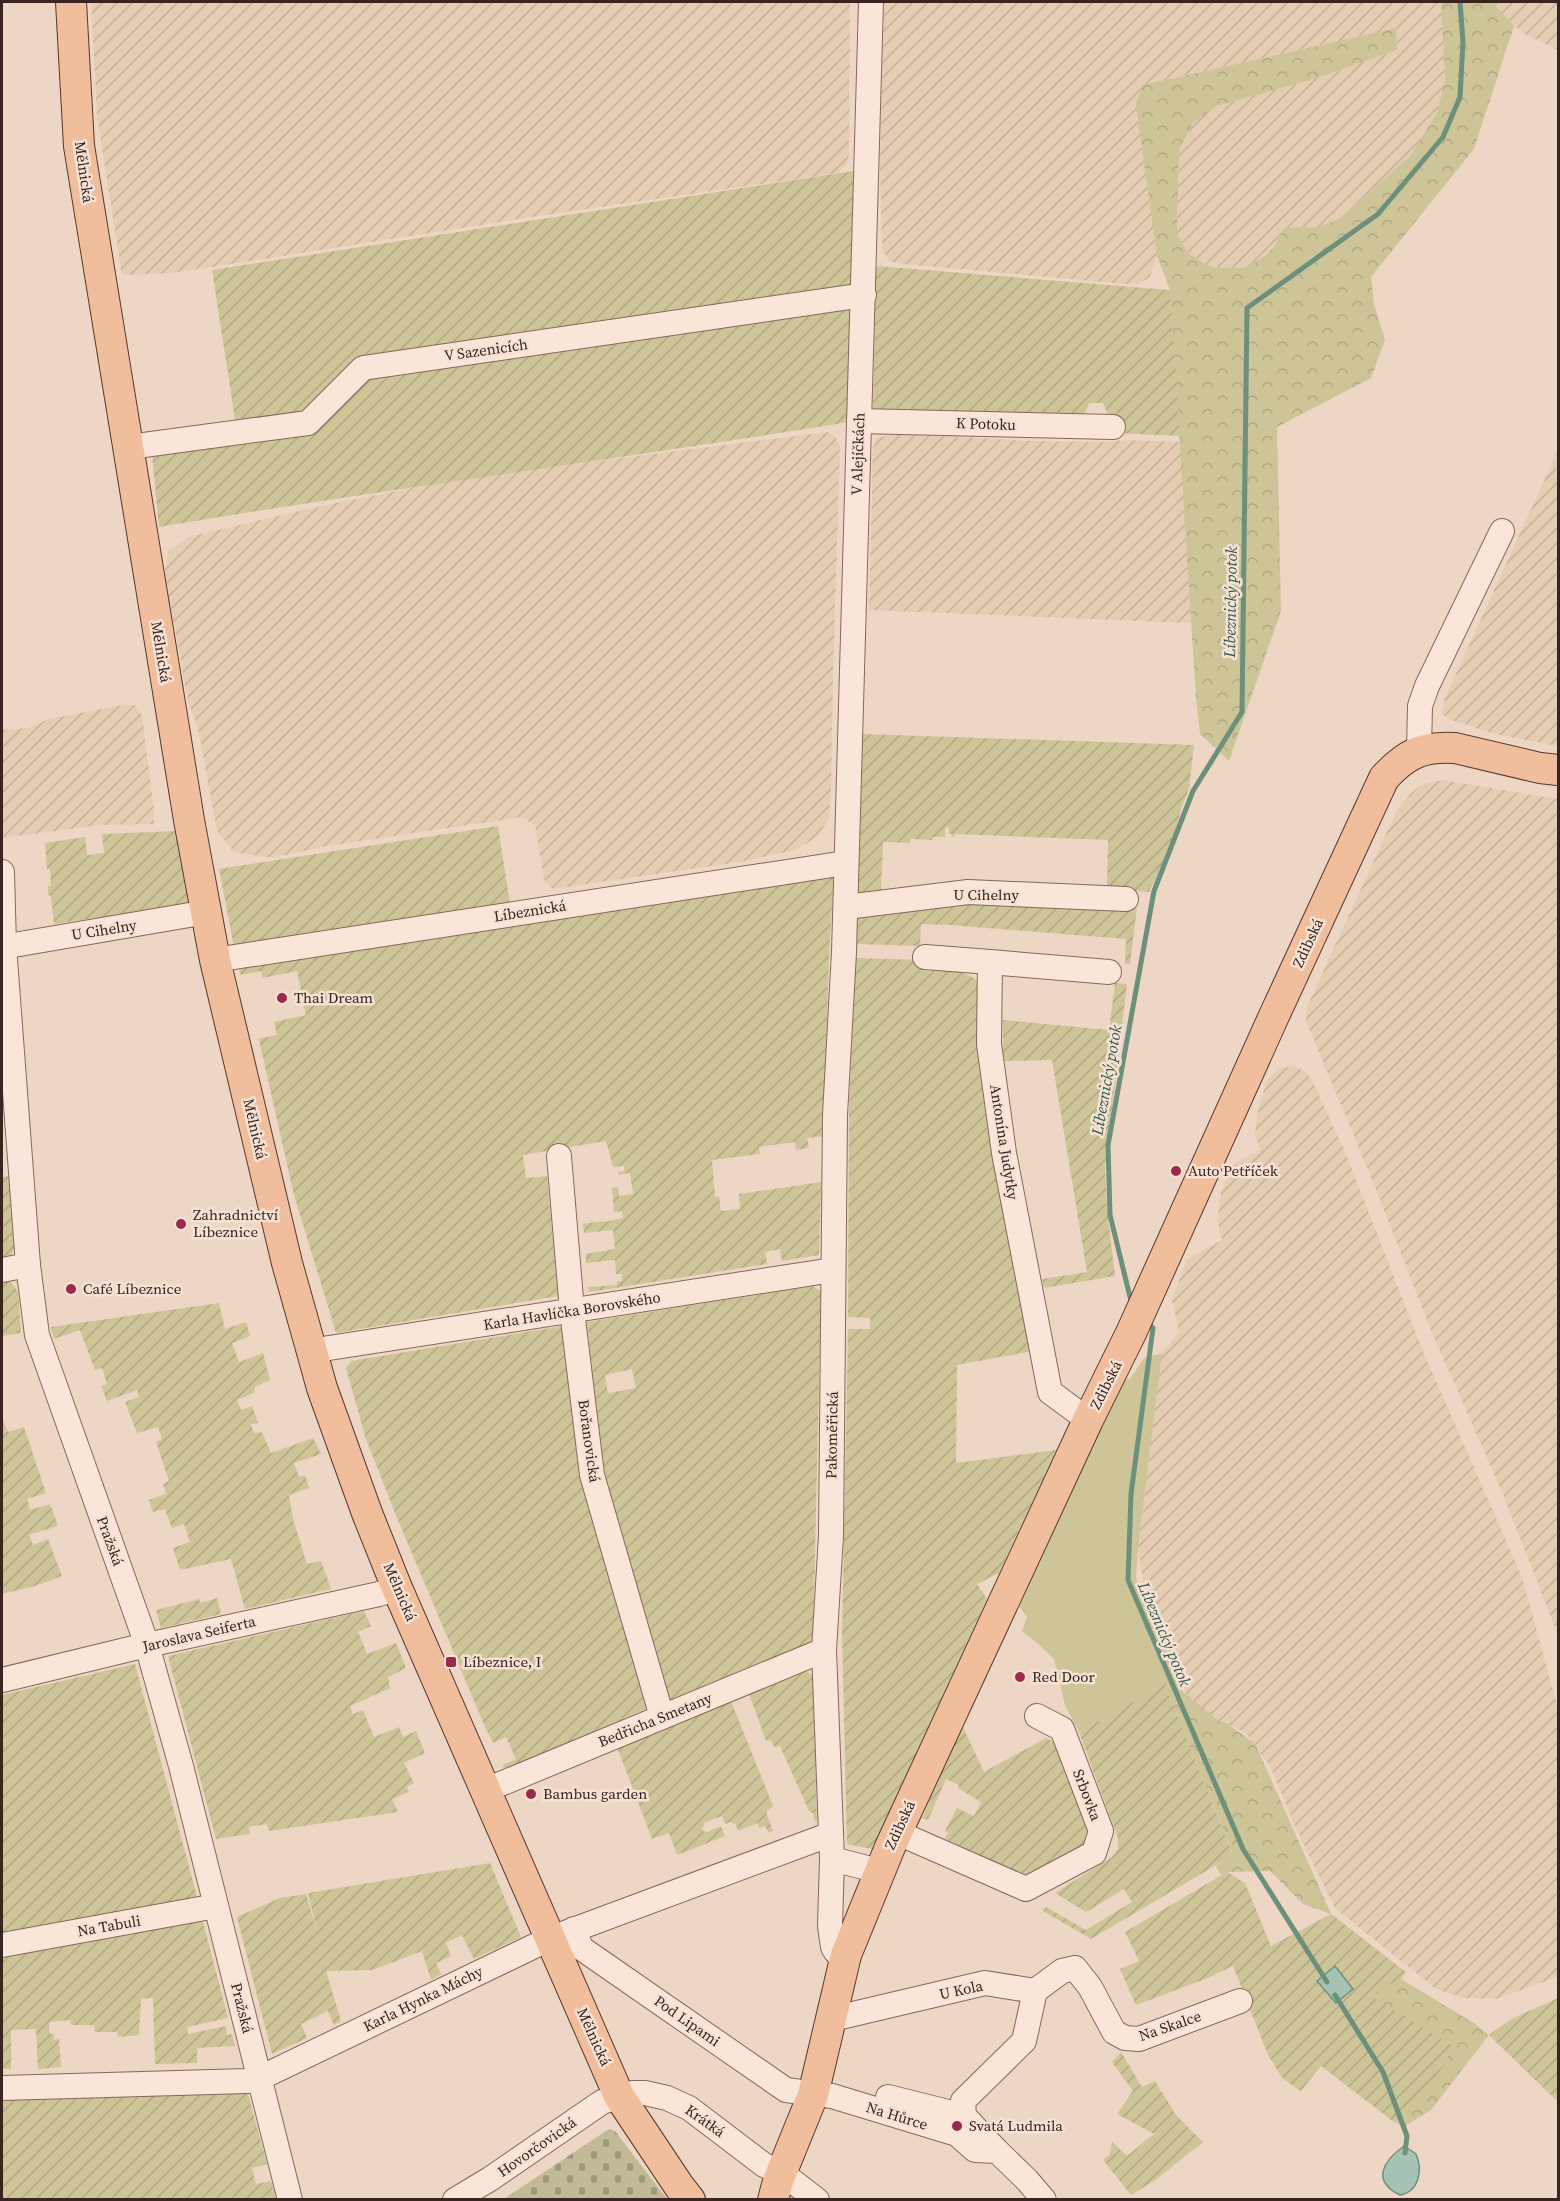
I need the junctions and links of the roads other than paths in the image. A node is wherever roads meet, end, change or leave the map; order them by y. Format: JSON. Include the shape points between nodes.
{"nodes":[{"id":1,"x":71,"y":2,"type":"edge"},
{"id":2,"x":871,"y":2,"type":"edge"},
{"id":3,"x":864,"y":295,"type":"junction"},
{"id":4,"x":859,"y":421,"type":"junction"},
{"id":5,"x":1113,"y":428,"type":"dead end"},
{"id":6,"x":129,"y":447,"type":"junction"},
{"id":7,"x":1502,"y":531,"type":"dead end"},
{"id":8,"x":1419,"y":750,"type":"junction"},
{"id":9,"x":1558,"y":770,"type":"edge"},
{"id":10,"x":845,"y":863,"type":"junction"},
{"id":11,"x":2,"y":872,"type":"edge"},
{"id":12,"x":1126,"y":899,"type":"dead end"},
{"id":13,"x":846,"y":907,"type":"junction"},
{"id":14,"x":207,"y":912,"type":"junction"},
{"id":15,"x":3,"y":947,"type":"edge"},
{"id":16,"x":925,"y":957,"type":"dead end"},
{"id":17,"x":215,"y":960,"type":"junction"},
{"id":18,"x":990,"y":962,"type":"junction"},
{"id":19,"x":1109,"y":972,"type":"dead end"},
{"id":20,"x":9,"y":1119,"type":"edge"},
{"id":21,"x":559,"y":1156,"type":"dead end"},
{"id":22,"x":28,"y":1265,"type":"junction"},
{"id":23,"x":2,"y":1269,"type":"edge"},
{"id":24,"x":833,"y":1270,"type":"junction"},
{"id":25,"x":572,"y":1311,"type":"junction"},
{"id":26,"x":312,"y":1352,"type":"junction"},
{"id":27,"x":1088,"y":1420,"type":"junction"},
{"id":28,"x":398,"y":1588,"type":"junction"},
{"id":29,"x":147,"y":1645,"type":"junction"},
{"id":30,"x":824,"y":1650,"type":"junction"},
{"id":31,"x":2,"y":1680,"type":"edge"},
{"id":32,"x":1037,"y":1716,"type":"dead end"},
{"id":33,"x":662,"y":1717,"type":"junction"},
{"id":34,"x":486,"y":1790,"type":"junction"},
{"id":35,"x":896,"y":1832,"type":"junction"},
{"id":36,"x":831,"y":1834,"type":"junction"},
{"id":37,"x":832,"y":1859,"type":"junction"},
{"id":38,"x":879,"y":1871,"type":"junction"},
{"id":39,"x":216,"y":1906,"type":"junction"},
{"id":40,"x":562,"y":1934,"type":"junction"},
{"id":41,"x":2,"y":1945,"type":"edge"},
{"id":42,"x":846,"y":1955,"type":"junction"},
{"id":43,"x":1035,"y":1991,"type":"junction"},
{"id":44,"x":1240,"y":2001,"type":"dead end"},
{"id":45,"x":832,"y":2019,"type":"junction"},
{"id":46,"x":260,"y":2078,"type":"junction"},
{"id":47,"x":2,"y":2088,"type":"edge"},
{"id":48,"x":822,"y":2095,"type":"junction"},
{"id":49,"x":619,"y":2096,"type":"junction"},
{"id":50,"x":964,"y":2116,"type":"junction"},
{"id":51,"x":997,"y":2151,"type":"junction"},
{"id":52,"x":777,"y":2186,"type":"edge"},
{"id":53,"x":684,"y":2193,"type":"edge"},
{"id":54,"x":290,"y":2199,"type":"edge"},
{"id":55,"x":455,"y":2199,"type":"edge"},
{"id":56,"x":817,"y":2199,"type":"edge"},
{"id":57,"x":1044,"y":2199,"type":"edge"}],
"edges":[{"from":1,"to":6,"type":"main road","name":"Mělnická","via":[[79,146]]},
{"from":2,"to":3,"type":"street","name":"V Alejíčkách"},
{"from":3,"to":4,"type":"street","name":"V Alejíčkách"},
{"from":3,"to":6,"type":"street","name":"V Sazenicích","via":[[363,368],[308,423]]},
{"from":4,"to":5,"type":"street","name":"K Potoku"},
{"from":4,"to":10,"type":"street","name":"V Alejíčkách"},
{"from":6,"to":14,"type":"main road","name":"Mělnická"},
{"from":7,"to":8,"type":"street","via":[[1427,686],[1420,706]]},
{"from":8,"to":9,"type":"main road","via":[[1455,748]]},
{"from":8,"to":27,"type":"main road","name":"Zdibská","via":[[1384,778]]},
{"from":10,"to":13,"type":"street","name":"V Alejíčkách"},
{"from":10,"to":17,"type":"street","name":"Líbeznická"},
{"from":11,"to":15,"type":"street","name":"Pražská"},
{"from":12,"to":13,"type":"street","name":"U Cihelny","via":[[968,892]]},
{"from":13,"to":24,"type":"street","name":"Pakoměřická","via":[[835,1115]]},
{"from":14,"to":15,"type":"street","name":"U Cihelny"},
{"from":14,"to":17,"type":"main road","name":"Mělnická"},
{"from":15,"to":20,"type":"street","name":"Pražská"},
{"from":16,"to":18,"type":"street"},
{"from":17,"to":26,"type":"main road","name":"Mělnická"},
{"from":18,"to":19,"type":"street"},
{"from":18,"to":27,"type":"street","name":"Antonína Judytky","via":[[989,1044],[1004,1154],[1050,1392]]},
{"from":20,"to":22,"type":"street","name":"Pražská"},
{"from":21,"to":25,"type":"street","name":"Bořanovická"},
{"from":22,"to":23,"type":"street"},
{"from":22,"to":29,"type":"street","name":"Pražská","via":[[37,1335]]},
{"from":24,"to":25,"type":"street","name":"Karla Havlíčka Borovského"},
{"from":24,"to":30,"type":"street","name":"Pakoměřická","via":[[831,1536]]},
{"from":25,"to":26,"type":"street","name":"Karla Havlíčka Borovského"},
{"from":25,"to":33,"type":"street","name":"Bořanovická","via":[[592,1475]]},
{"from":26,"to":28,"type":"main road","name":"Mělnická","via":[[367,1513]]},
{"from":27,"to":35,"type":"main road","name":"Zdibská"},
{"from":28,"to":29,"type":"street","name":"Jaroslava Seiferta"},
{"from":28,"to":34,"type":"main road","name":"Mělnická"},
{"from":29,"to":31,"type":"street","name":"Jaroslava Seiferta"},
{"from":29,"to":39,"type":"street","name":"Pražská"},
{"from":30,"to":33,"type":"street","name":"Bedřicha Smetany"},
{"from":30,"to":36,"type":"street","name":"Pakoměřická"},
{"from":32,"to":35,"type":"street","name":"Srbovka","via":[[1062,1729],[1101,1831],[1094,1853],[1026,1889]]},
{"from":33,"to":34,"type":"street","name":"Bedřicha Smetany"},
{"from":34,"to":40,"type":"main road","name":"Mělnická"},
{"from":35,"to":38,"type":"main road","name":"Zdibská"},
{"from":36,"to":37,"type":"street","name":"Pakoměřická"},
{"from":36,"to":40,"type":"street","name":"Karla Hynka Máchy"},
{"from":37,"to":38,"type":"street"},
{"from":37,"to":42,"type":"street","name":"Pakoměřická","via":[[833,1947]]},
{"from":38,"to":42,"type":"main road","name":"Zdibská"},
{"from":39,"to":41,"type":"street","name":"Na Tabuli"},
{"from":39,"to":46,"type":"street","name":"Pražská"},
{"from":40,"to":46,"type":"street","name":"Karla Hynka Máchy"},
{"from":40,"to":48,"type":"street","name":"Pod Lipami","via":[[786,2090]]},
{"from":40,"to":49,"type":"main road","name":"Mělnická"},
{"from":42,"to":45,"type":"main road","name":"Zdibská"},
{"from":43,"to":44,"type":"street","name":"Na Skalce","via":[[1062,1971],[1075,1968],[1114,2032],[1139,2039]]},
{"from":43,"to":45,"type":"street","name":"U Kola","via":[[985,1983]]},
{"from":43,"to":50,"type":"street","via":[[1024,2041],[963,2101]]},
{"from":45,"to":48,"type":"main road","name":"Zdibská"},
{"from":46,"to":47,"type":"street","name":"Karla Hynka Máchy"},
{"from":46,"to":54,"type":"street","name":"Pražská"},
{"from":48,"to":50,"type":"street","name":"Na Hůrce","via":[[854,2089]]},
{"from":48,"to":51,"type":"street","name":"Na Hůrce","via":[[957,2134],[975,2150]]},
{"from":48,"to":52,"type":"main road","name":"Zdibská"},
{"from":49,"to":52,"type":"street","name":"Krátká","via":[[645,2093],[689,2108],[764,2165]]},
{"from":49,"to":53,"type":"main road","name":"Mělnická"},
{"from":49,"to":55,"type":"street","name":"Hovorčovická","via":[[602,2102]]},
{"from":50,"to":51,"type":"street"},
{"from":51,"to":57,"type":"street"},
{"from":52,"to":56,"type":"street","name":"Krátká"}]}
